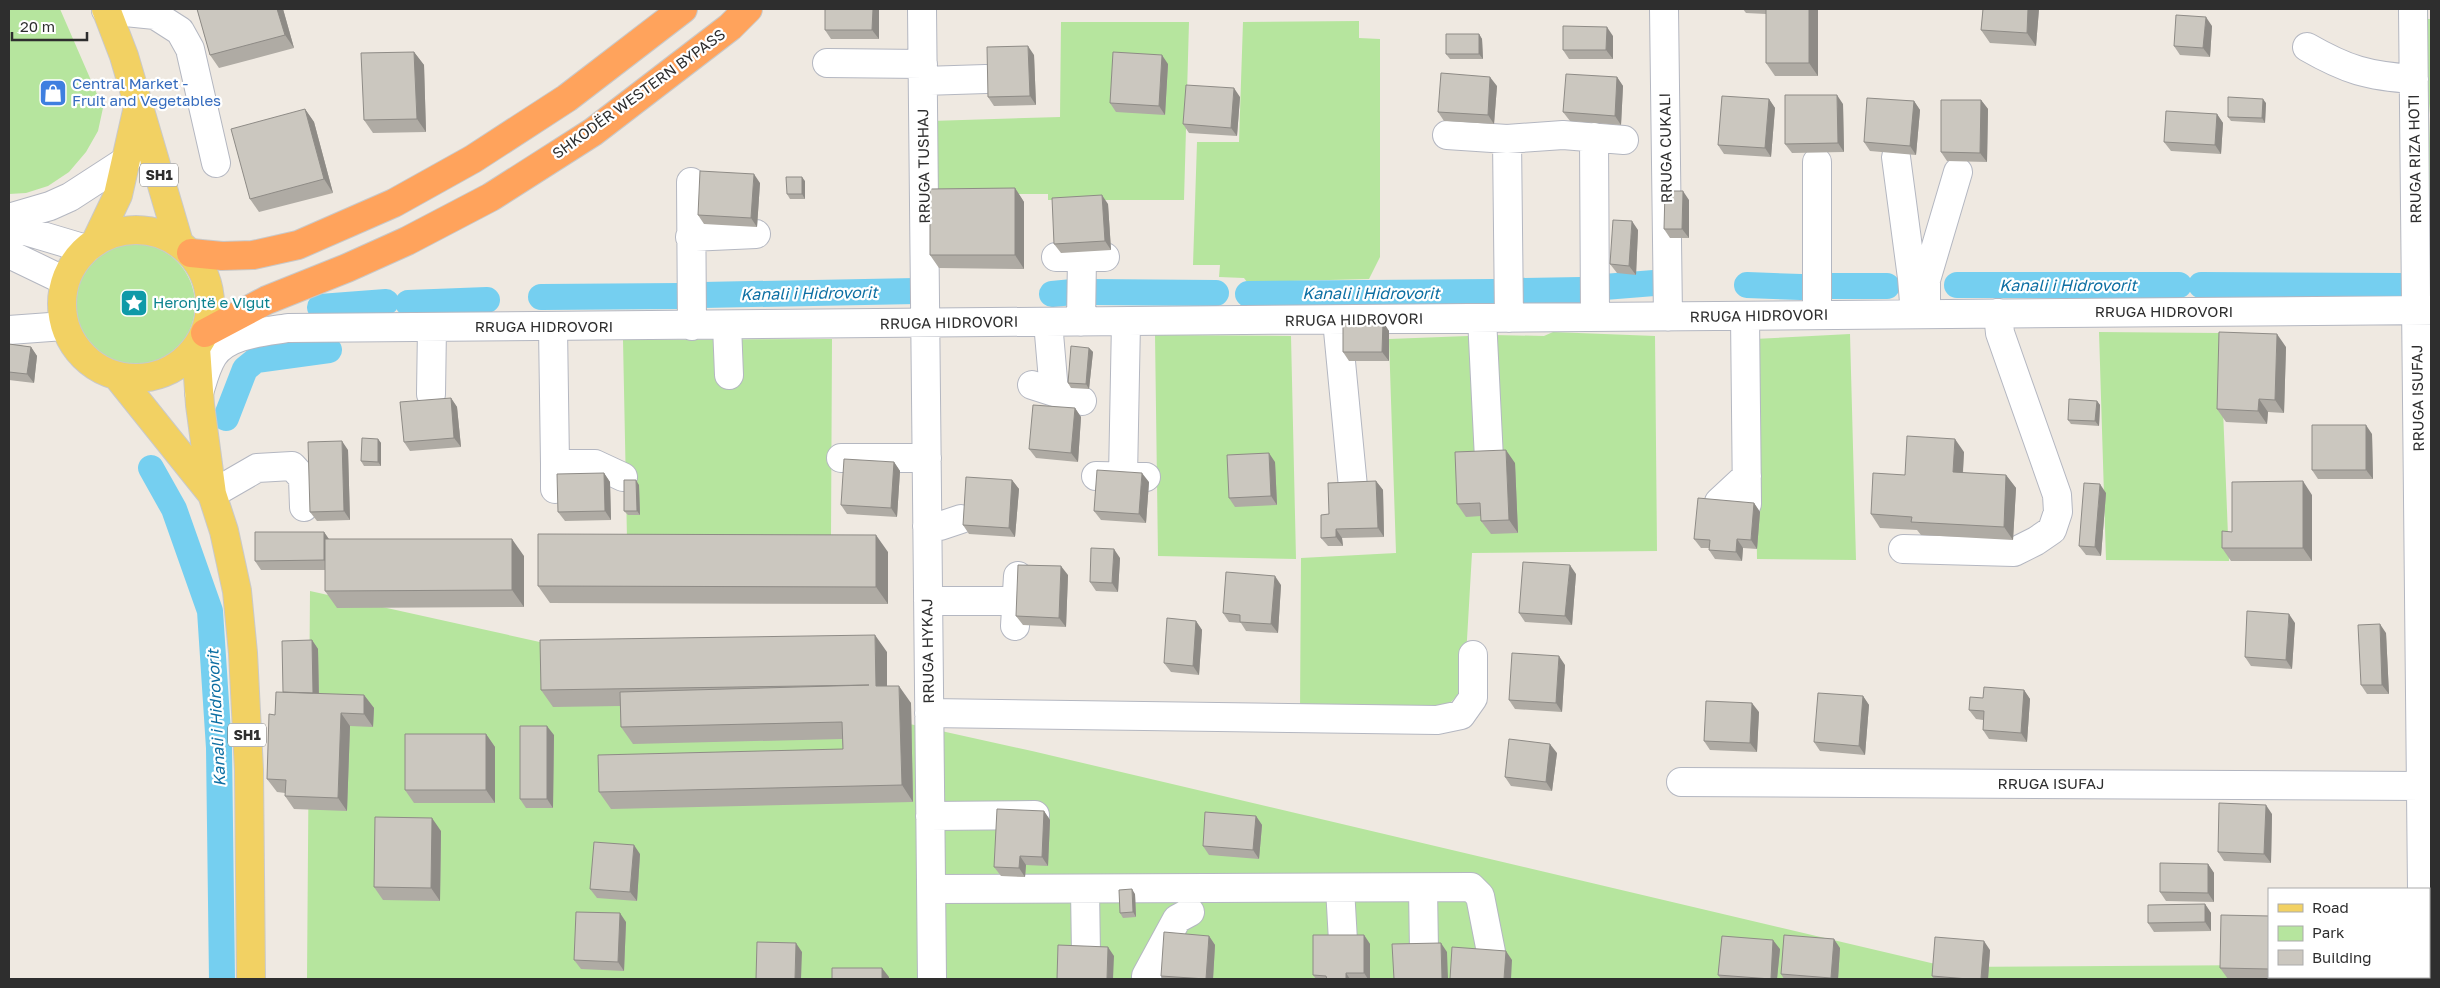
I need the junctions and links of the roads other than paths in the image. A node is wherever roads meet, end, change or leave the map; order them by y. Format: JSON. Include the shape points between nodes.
{"nodes":[{"id":1,"x":106,"y":9,"type":"edge"},
{"id":2,"x":683,"y":9,"type":"edge"},
{"id":3,"x":748,"y":9,"type":"edge"},
{"id":4,"x":922,"y":9,"type":"edge"},
{"id":5,"x":1664,"y":9,"type":"edge"},
{"id":6,"x":2413,"y":9,"type":"edge"},
{"id":7,"x":2307,"y":47,"type":"dead end"},
{"id":8,"x":827,"y":63,"type":"dead end"},
{"id":9,"x":923,"y":72,"type":"junction"},
{"id":10,"x":986,"y":79,"type":"edge"},
{"id":11,"x":2414,"y":79,"type":"junction"},
{"id":12,"x":138,"y":108,"type":"junction"},
{"id":13,"x":1447,"y":135,"type":"dead end"},
{"id":14,"x":1594,"y":137,"type":"junction"},
{"id":15,"x":1507,"y":139,"type":"junction"},
{"id":16,"x":1624,"y":140,"type":"dead end"},
{"id":17,"x":1896,"y":157,"type":"edge"},
{"id":18,"x":127,"y":160,"type":"junction"},
{"id":19,"x":1818,"y":162,"type":"dead end"},
{"id":20,"x":216,"y":163,"type":"dead end"},
{"id":21,"x":1958,"y":172,"type":"dead end"},
{"id":22,"x":691,"y":182,"type":"dead end"},
{"id":23,"x":9,"y":218,"type":"edge"},
{"id":24,"x":9,"y":226,"type":"edge"},
{"id":25,"x":756,"y":234,"type":"dead end"},
{"id":26,"x":690,"y":237,"type":"junction"},
{"id":27,"x":91,"y":245,"type":"junction"},
{"id":28,"x":185,"y":248,"type":"junction"},
{"id":29,"x":9,"y":254,"type":"edge"},
{"id":30,"x":1081,"y":257,"type":"dead end"},
{"id":31,"x":2424,"y":261,"type":"edge"},
{"id":32,"x":65,"y":281,"type":"junction"},
{"id":33,"x":1920,"y":314,"type":"junction"},
{"id":34,"x":1998,"y":314,"type":"junction"},
{"id":35,"x":1816,"y":315,"type":"junction"},
{"id":36,"x":2426,"y":315,"type":"edge"},
{"id":37,"x":1745,"y":316,"type":"junction"},
{"id":38,"x":1595,"y":317,"type":"junction"},
{"id":39,"x":1668,"y":317,"type":"junction"},
{"id":40,"x":1482,"y":318,"type":"junction"},
{"id":41,"x":1509,"y":318,"type":"junction"},
{"id":42,"x":1337,"y":320,"type":"junction"},
{"id":43,"x":1048,"y":322,"type":"junction"},
{"id":44,"x":1080,"y":322,"type":"junction"},
{"id":45,"x":1126,"y":322,"type":"junction"},
{"id":46,"x":925,"y":324,"type":"junction"},
{"id":47,"x":727,"y":325,"type":"junction"},
{"id":48,"x":64,"y":326,"type":"junction"},
{"id":49,"x":692,"y":326,"type":"junction"},
{"id":50,"x":432,"y":327,"type":"junction"},
{"id":51,"x":553,"y":327,"type":"junction"},
{"id":52,"x":9,"y":330,"type":"edge"},
{"id":53,"x":276,"y":330,"type":"junction"},
{"id":54,"x":202,"y":339,"type":"junction"},
{"id":55,"x":729,"y":375,"type":"dead end"},
{"id":56,"x":118,"y":376,"type":"junction"},
{"id":57,"x":199,"y":392,"type":"junction"},
{"id":58,"x":431,"y":394,"type":"dead end"},
{"id":59,"x":1082,"y":401,"type":"dead end"},
{"id":60,"x":841,"y":458,"type":"dead end"},
{"id":61,"x":927,"y":458,"type":"junction"},
{"id":62,"x":1489,"y":459,"type":"edge"},
{"id":63,"x":1096,"y":476,"type":"edge"},
{"id":64,"x":1746,"y":476,"type":"junction"},
{"id":65,"x":623,"y":477,"type":"dead end"},
{"id":66,"x":1352,"y":487,"type":"edge"},
{"id":67,"x":212,"y":494,"type":"junction"},
{"id":68,"x":1719,"y":502,"type":"edge"},
{"id":69,"x":1747,"y":504,"type":"edge"},
{"id":70,"x":304,"y":507,"type":"dead end"},
{"id":71,"x":961,"y":519,"type":"edge"},
{"id":72,"x":927,"y":526,"type":"junction"},
{"id":73,"x":1903,"y":549,"type":"dead end"},
{"id":74,"x":1016,"y":601,"type":"edge"},
{"id":75,"x":928,"y":602,"type":"junction"},
{"id":76,"x":1472,"y":655,"type":"dead end"},
{"id":77,"x":929,"y":713,"type":"junction"},
{"id":78,"x":1681,"y":782,"type":"dead end"},
{"id":79,"x":2421,"y":786,"type":"junction"},
{"id":80,"x":930,"y":816,"type":"junction"},
{"id":81,"x":1039,"y":816,"type":"edge"},
{"id":82,"x":1423,"y":888,"type":"junction"},
{"id":83,"x":2422,"y":888,"type":"edge"},
{"id":84,"x":931,"y":889,"type":"junction"},
{"id":85,"x":1085,"y":889,"type":"junction"},
{"id":86,"x":1341,"y":899,"type":"junction"},
{"id":87,"x":1190,"y":900,"type":"junction"},
{"id":88,"x":1191,"y":941,"type":"edge"},
{"id":89,"x":1343,"y":941,"type":"edge"},
{"id":90,"x":1424,"y":951,"type":"edge"},
{"id":91,"x":1491,"y":952,"type":"edge"},
{"id":92,"x":1086,"y":954,"type":"edge"},
{"id":93,"x":1146,"y":976,"type":"dead end"},
{"id":94,"x":251,"y":979,"type":"edge"},
{"id":95,"x":932,"y":979,"type":"edge"}],
"edges":[{"from":1,"to":12,"type":"main road","number":"SH1","via":[[124,56]]},
{"from":1,"to":20,"type":"street","via":[[155,15],[180,31],[190,49]]},
{"from":2,"to":28,"type":"highway","via":[[567,98],[473,159],[394,203],[298,245],[222,256]]},
{"from":3,"to":54,"type":"highway","name":"SHKODËR WESTERN BYPASS","via":[[730,27],[593,132],[491,197],[407,241],[267,300]]},
{"from":4,"to":9,"type":"street","name":"RRUGA TUSHAJ"},
{"from":5,"to":39,"type":"street","name":"RRUGA CUKALI"},
{"from":6,"to":11,"type":"street","name":"RRUGA RIZA HOTI"},
{"from":7,"to":11,"type":"street","via":[[2351,70]]},
{"from":8,"to":9,"type":"street"},
{"from":9,"to":10,"type":"street"},
{"from":9,"to":46,"type":"street","name":"RRUGA TUSHAJ"},
{"from":11,"to":31,"type":"street","name":"RRUGA RIZA HOTI"},
{"from":12,"to":18,"type":"main road","number":"SH1"},
{"from":12,"to":28,"type":"main road","number":"SH1"},
{"from":13,"to":15,"type":"street"},
{"from":14,"to":15,"type":"street","via":[[1542,135]]},
{"from":14,"to":16,"type":"street"},
{"from":14,"to":38,"type":"street"},
{"from":15,"to":41,"type":"street"},
{"from":17,"to":33,"type":"street"},
{"from":18,"to":23,"type":"street","via":[[70,197]]},
{"from":18,"to":27,"type":"main road","number":"SH1","via":[[118,194]]},
{"from":19,"to":35,"type":"street"},
{"from":21,"to":33,"type":"street","via":[[1926,280]]},
{"from":22,"to":26,"type":"street"},
{"from":24,"to":27,"type":"street"},
{"from":25,"to":26,"type":"street"},
{"from":26,"to":49,"type":"street"},
{"from":27,"to":28,"type":"main road","via":[[116,232],[138,230],[160,233]]},
{"from":27,"to":32,"type":"main road","number":"SH1","via":[[77,258]]},
{"from":28,"to":54,"type":"main road","number":"SH1","via":[[206,278],[210,292],[209,322]]},
{"from":29,"to":32,"type":"street"},
{"from":30,"to":44,"type":"street"},
{"from":31,"to":36,"type":"street","name":"RRUGA RIZA HOTI"},
{"from":32,"to":48,"type":"main road","number":"SH1","via":[[62,296]]},
{"from":33,"to":34,"type":"street","name":"RRUGA HIDROVORI"},
{"from":33,"to":35,"type":"street","name":"RRUGA HIDROVORI"},
{"from":34,"to":36,"type":"street","name":"RRUGA HIDROVORI"},
{"from":34,"to":73,"type":"street","via":[[2000,333],[2057,495],[2058,512],[2052,530],[2014,552]]},
{"from":35,"to":37,"type":"street","name":"RRUGA HIDROVORI"},
{"from":36,"to":79,"type":"street","name":"RRUGA ISUFAJ"},
{"from":37,"to":39,"type":"street","name":"RRUGA HIDROVORI"},
{"from":37,"to":64,"type":"street"},
{"from":38,"to":39,"type":"street","name":"RRUGA HIDROVORI"},
{"from":38,"to":41,"type":"street","name":"RRUGA HIDROVORI"},
{"from":40,"to":41,"type":"street","name":"RRUGA HIDROVORI"},
{"from":40,"to":42,"type":"street","name":"RRUGA HIDROVORI"},
{"from":40,"to":62,"type":"street"},
{"from":42,"to":45,"type":"street","name":"RRUGA HIDROVORI"},
{"from":42,"to":66,"type":"street"},
{"from":43,"to":44,"type":"street","name":"RRUGA HIDROVORI"},
{"from":43,"to":46,"type":"street","name":"RRUGA HIDROVORI"},
{"from":43,"to":59,"type":"street","via":[[1043,389]]},
{"from":44,"to":45,"type":"street","name":"RRUGA HIDROVORI"},
{"from":45,"to":63,"type":"street","via":[[1135,477]]},
{"from":46,"to":47,"type":"street","name":"RRUGA HIDROVORI"},
{"from":46,"to":61,"type":"street","name":"RRUGA HYKAJ"},
{"from":47,"to":49,"type":"street","name":"RRUGA HIDROVORI"},
{"from":47,"to":55,"type":"street"},
{"from":48,"to":52,"type":"street"},
{"from":48,"to":56,"type":"main road","number":"SH1","via":[[76,349],[95,366]]},
{"from":49,"to":51,"type":"street","name":"RRUGA HIDROVORI"},
{"from":50,"to":51,"type":"street","name":"RRUGA HIDROVORI"},
{"from":50,"to":53,"type":"street","name":"RRUGA HIDROVORI"},
{"from":50,"to":58,"type":"street"},
{"from":51,"to":65,"type":"street","via":[[555,476],[595,464]]},
{"from":53,"to":54,"type":"street","name":"RRUGA HIDROVORI","via":[[248,328]]},
{"from":53,"to":57,"type":"street","name":"RRUGA HIDROVORI","via":[[227,343],[214,355]]},
{"from":54,"to":56,"type":"main road","number":"SH1","via":[[181,364],[162,374],[140,378]]},
{"from":54,"to":57,"type":"main road","number":"SH1"},
{"from":56,"to":67,"type":"main road","number":"SH1"},
{"from":57,"to":67,"type":"main road","number":"SH1"},
{"from":60,"to":61,"type":"street"},
{"from":61,"to":72,"type":"street","name":"RRUGA HYKAJ"},
{"from":64,"to":68,"type":"street"},
{"from":64,"to":69,"type":"street"},
{"from":67,"to":70,"type":"street","via":[[257,468],[292,466],[303,478]]},
{"from":67,"to":94,"type":"main road","number":"SH1","via":[[237,591],[243,653],[249,770]]},
{"from":71,"to":72,"type":"street","via":[[940,526]]},
{"from":72,"to":75,"type":"street","name":"RRUGA HYKAJ"},
{"from":74,"to":75,"type":"street"},
{"from":75,"to":77,"type":"street","name":"RRUGA HYKAJ"},
{"from":76,"to":77,"type":"street","via":[[1473,698],[1461,715],[1437,720]]},
{"from":77,"to":80,"type":"street","name":"RRUGA HYKAJ"},
{"from":78,"to":79,"type":"street","name":"RRUGA ISUFAJ"},
{"from":79,"to":83,"type":"street","name":"RRUGA ISUFAJ"},
{"from":80,"to":81,"type":"street"},
{"from":80,"to":84,"type":"street","name":"RRUGA HYKAJ"},
{"from":82,"to":86,"type":"street"},
{"from":82,"to":90,"type":"street"},
{"from":82,"to":91,"type":"street","via":[[1472,887],[1480,896]]},
{"from":84,"to":85,"type":"street"},
{"from":84,"to":95,"type":"street","name":"RRUGA HYKAJ"},
{"from":85,"to":87,"type":"street"},
{"from":85,"to":92,"type":"street"},
{"from":86,"to":87,"type":"street"},
{"from":86,"to":89,"type":"street"},
{"from":87,"to":88,"type":"street"},
{"from":87,"to":93,"type":"street"}]}
